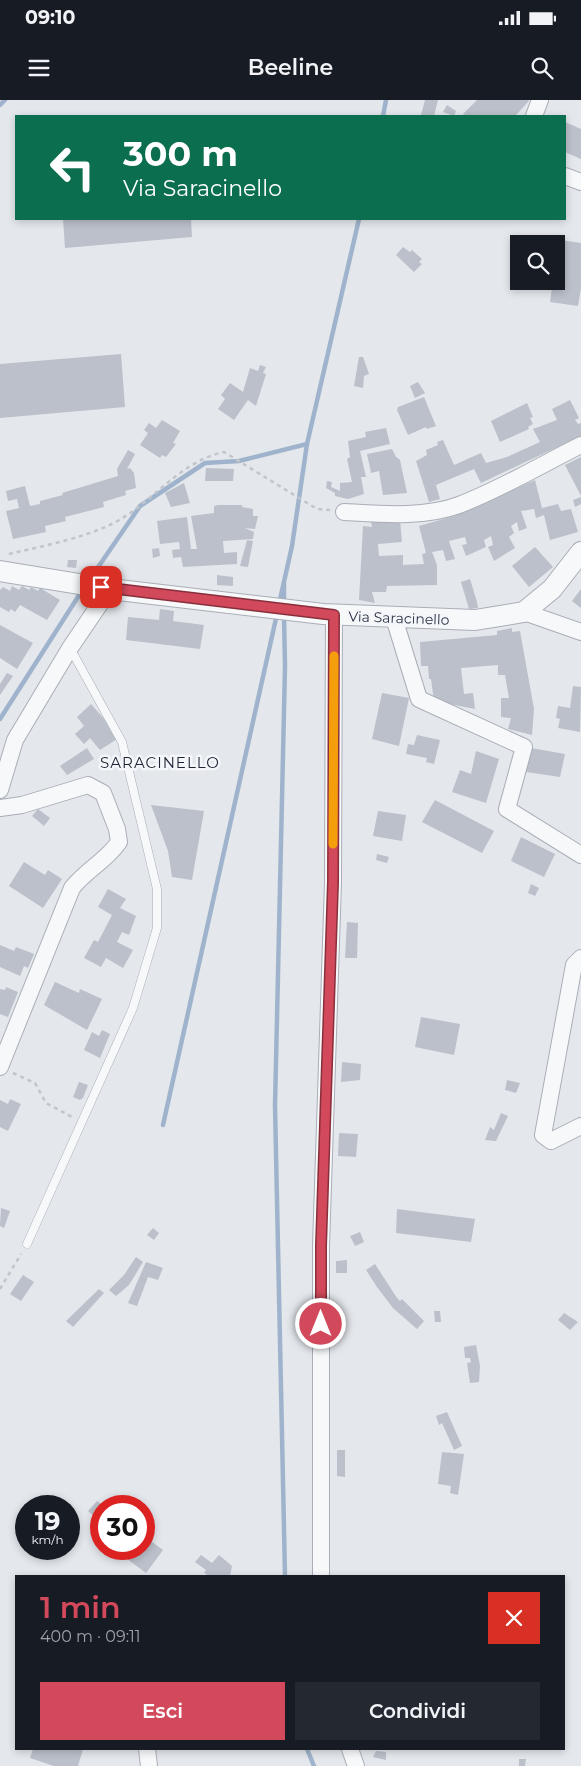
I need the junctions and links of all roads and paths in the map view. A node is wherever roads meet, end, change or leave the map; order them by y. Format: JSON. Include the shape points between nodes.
{"nodes":[{"id":1,"x":540,"y":100,"type":"edge"},
{"id":2,"x":534,"y":115,"type":"edge"},
{"id":3,"x":566,"y":176,"type":"edge"},
{"id":4,"x":581,"y":182,"type":"edge"},
{"id":5,"x":581,"y":445,"type":"edge"},
{"id":6,"x":344,"y":512,"type":"joint"},
{"id":7,"x":581,"y":552,"type":"edge"},
{"id":8,"x":0,"y":556,"type":"edge"},
{"id":9,"x":0,"y":571,"type":"edge"},
{"id":10,"x":106,"y":588,"type":"junction"},
{"id":11,"x":524,"y":612,"type":"junction"},
{"id":12,"x":328,"y":615,"type":"junction"},
{"id":13,"x":394,"y":618,"type":"junction"},
{"id":14,"x":581,"y":632,"type":"edge"},
{"id":15,"x":70,"y":648,"type":"junction"},
{"id":16,"x":0,"y":790,"type":"edge"},
{"id":17,"x":0,"y":808,"type":"edge"},
{"id":18,"x":581,"y":854,"type":"edge"},
{"id":19,"x":581,"y":958,"type":"edge"},
{"id":20,"x":0,"y":1067,"type":"edge"},
{"id":21,"x":82,"y":1122,"type":"junction"},
{"id":22,"x":581,"y":1126,"type":"edge"},
{"id":23,"x":26,"y":1244,"type":"joint"},
{"id":24,"x":0,"y":1289,"type":"edge"},
{"id":25,"x":321,"y":1575,"type":"edge"},
{"id":26,"x":147,"y":1750,"type":"edge"},
{"id":27,"x":350,"y":1750,"type":"edge"},
{"id":28,"x":149,"y":1766,"type":"edge"},
{"id":29,"x":356,"y":1766,"type":"edge"}],
"edges":[{"from":1,"to":2,"type":"street"},
{"from":3,"to":4,"type":"street"},
{"from":5,"to":6,"type":"street","via":[[458,505],[390,514]]},
{"from":6,"to":8,"type":"path","via":[[318,509],[224,452],[207,456],[112,524],[57,543]]},
{"from":7,"to":11,"type":"street","via":[[552,589]]},
{"from":9,"to":10,"type":"street","name":"Via Saracinello"},
{"from":10,"to":12,"type":"street","name":"Via Saracinello"},
{"from":10,"to":15,"type":"street"},
{"from":11,"to":13,"type":"street","name":"Via Saracinello","via":[[474,620]]},
{"from":11,"to":14,"type":"street"},
{"from":12,"to":13,"type":"street","name":"Via Saracinello"},
{"from":12,"to":25,"type":"street","via":[[333,882],[321,1246]]},
{"from":13,"to":18,"type":"street","via":[[419,698],[524,747],[507,809]]},
{"from":15,"to":16,"type":"street","via":[[15,740]]},
{"from":15,"to":21,"type":"lane","via":[[122,742],[157,889],[157,928],[133,1008]]},
{"from":17,"to":20,"type":"street","via":[[22,805],[88,785],[103,793],[119,842],[72,888]]},
{"from":19,"to":22,"type":"street","via":[[574,965],[543,1135],[551,1141],[556,1140]]},
{"from":20,"to":21,"type":"path","via":[[35,1083],[46,1103]]},
{"from":21,"to":23,"type":"lane"},
{"from":23,"to":24,"type":"path"},
{"from":26,"to":28,"type":"street"},
{"from":27,"to":29,"type":"street"}]}
